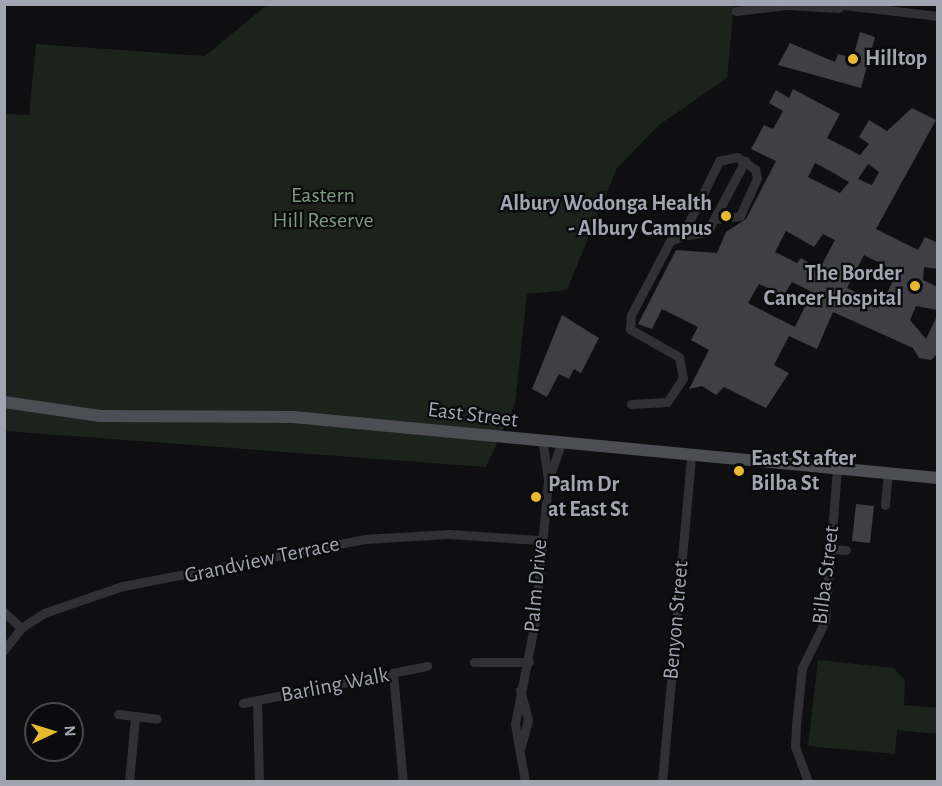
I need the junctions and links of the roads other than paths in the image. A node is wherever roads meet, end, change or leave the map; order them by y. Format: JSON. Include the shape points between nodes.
{"nodes":[{"id":1,"x":837,"y":6,"type":"edge"},
{"id":2,"x":904,"y":9,"type":"edge"},
{"id":3,"x":736,"y":11,"type":"dead end"},
{"id":4,"x":938,"y":16,"type":"edge"},
{"id":5,"x":745,"y":161,"type":"junction"},
{"id":6,"x":715,"y":219,"type":"junction"},
{"id":7,"x":683,"y":233,"type":"junction"},
{"id":8,"x":4,"y":402,"type":"edge"},
{"id":9,"x":631,"y":404,"type":"dead end"},
{"id":10,"x":543,"y":444,"type":"junction"},
{"id":11,"x":560,"y":446,"type":"junction"},
{"id":12,"x":691,"y":458,"type":"junction"},
{"id":13,"x":837,"y":470,"type":"junction"},
{"id":14,"x":888,"y":474,"type":"junction"},
{"id":15,"x":938,"y":478,"type":"edge"},
{"id":16,"x":548,"y":482,"type":"junction"},
{"id":17,"x":885,"y":505,"type":"dead end"},
{"id":18,"x":540,"y":540,"type":"junction"},
{"id":19,"x":831,"y":549,"type":"junction"},
{"id":20,"x":846,"y":550,"type":"dead end"},
{"id":21,"x":4,"y":612,"type":"edge"},
{"id":22,"x":21,"y":628,"type":"junction"},
{"id":23,"x":4,"y":650,"type":"edge"},
{"id":24,"x":474,"y":662,"type":"dead end"},
{"id":25,"x":529,"y":662,"type":"junction"},
{"id":26,"x":427,"y":666,"type":"dead end"},
{"id":27,"x":393,"y":673,"type":"junction"},
{"id":28,"x":257,"y":702,"type":"junction"},
{"id":29,"x":243,"y":703,"type":"dead end"},
{"id":30,"x":118,"y":714,"type":"dead end"},
{"id":31,"x":135,"y":717,"type":"junction"},
{"id":32,"x":157,"y":719,"type":"dead end"},
{"id":33,"x":129,"y":782,"type":"edge"},
{"id":34,"x":259,"y":782,"type":"edge"},
{"id":35,"x":403,"y":782,"type":"edge"},
{"id":36,"x":525,"y":782,"type":"edge"},
{"id":37,"x":662,"y":782,"type":"edge"},
{"id":38,"x":808,"y":782,"type":"edge"}],
"edges":[{"from":1,"to":2,"type":"street"},
{"from":1,"to":3,"type":"street","via":[[787,5]]},
{"from":2,"to":4,"type":"street"},
{"from":5,"to":6,"type":"street"},
{"from":5,"to":6,"type":"street","via":[[757,178],[740,216]]},
{"from":5,"to":7,"type":"street","via":[[732,156],[719,161]]},
{"from":6,"to":7,"type":"street","via":[[704,236]]},
{"from":7,"to":9,"type":"street","via":[[670,241],[631,315],[630,329],[673,350],[684,367],[683,378],[667,402]]},
{"from":8,"to":10,"type":"main road","name":"East Street","via":[[100,416],[293,417]]},
{"from":10,"to":11,"type":"main road","name":"East Street"},
{"from":10,"to":16,"type":"street","name":"Palm Drive"},
{"from":11,"to":12,"type":"main road","name":"East Street"},
{"from":11,"to":16,"type":"street","name":"Palm Drive"},
{"from":12,"to":13,"type":"main road","name":"East Street"},
{"from":12,"to":37,"type":"street","name":"Benyon Street"},
{"from":13,"to":14,"type":"main road","name":"East Street"},
{"from":13,"to":19,"type":"street","name":"Bilba Street"},
{"from":14,"to":15,"type":"main road","name":"East Street"},
{"from":14,"to":17,"type":"street"},
{"from":16,"to":18,"type":"street","name":"Palm Drive"},
{"from":18,"to":22,"type":"street","name":"Grandview Terrace","via":[[449,534],[365,539],[91,593]]},
{"from":18,"to":25,"type":"street","name":"Palm Drive"},
{"from":19,"to":20,"type":"street"},
{"from":19,"to":38,"type":"street","name":"Bilba Street","via":[[825,621],[802,668],[796,725],[795,746]]},
{"from":21,"to":22,"type":"street"},
{"from":22,"to":23,"type":"street","name":"Grandview Terrace"},
{"from":24,"to":25,"type":"street"},
{"from":25,"to":36,"type":"street","name":"Palm Drive","via":[[515,723]]},
{"from":26,"to":27,"type":"street","name":"Barling Walk"},
{"from":27,"to":28,"type":"street","name":"Barling Walk"},
{"from":27,"to":35,"type":"street"},
{"from":28,"to":29,"type":"street","name":"Barling Walk"},
{"from":28,"to":34,"type":"street"},
{"from":30,"to":31,"type":"street"},
{"from":31,"to":32,"type":"street"},
{"from":31,"to":33,"type":"street"}]}
